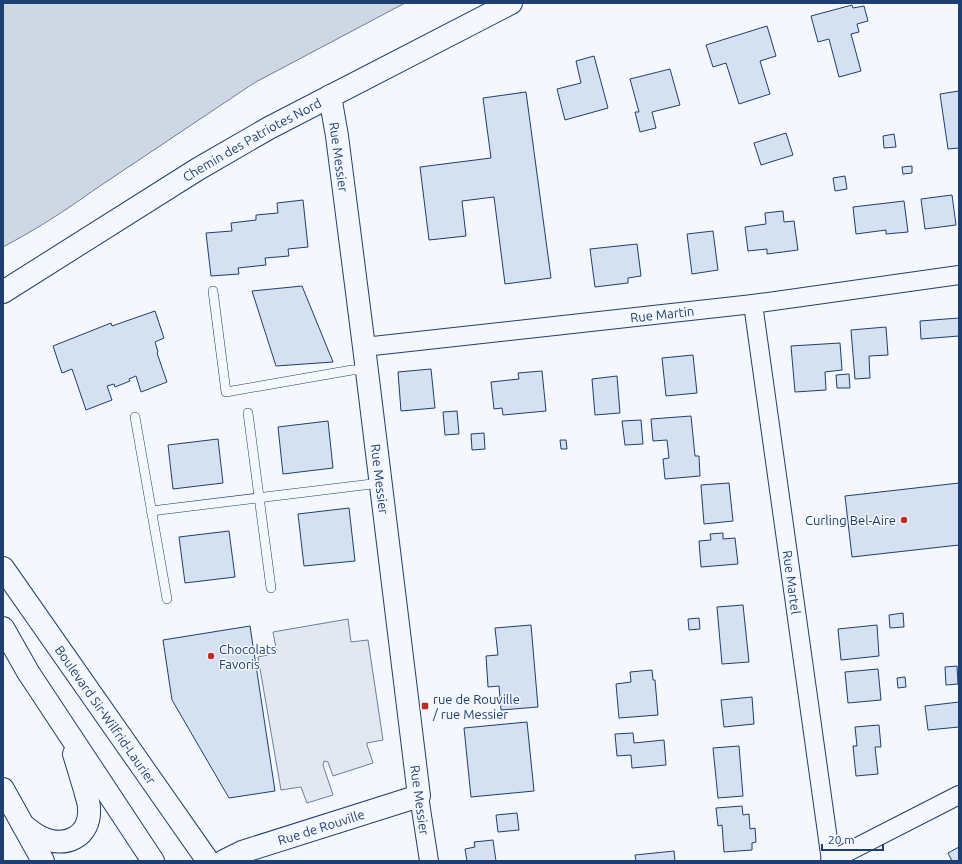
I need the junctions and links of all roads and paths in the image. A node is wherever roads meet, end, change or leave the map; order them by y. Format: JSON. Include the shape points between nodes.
{"nodes":[{"id":1,"x":511,"y":3,"type":"edge"},
{"id":2,"x":330,"y":96,"type":"junction"},
{"id":3,"x":959,"y":275,"type":"edge"},
{"id":4,"x":213,"y":291,"type":"dead end"},
{"id":5,"x":3,"y":292,"type":"edge"},
{"id":6,"x":753,"y":304,"type":"junction"},
{"id":7,"x":364,"y":347,"type":"junction"},
{"id":8,"x":367,"y":370,"type":"junction"},
{"id":9,"x":248,"y":413,"type":"dead end"},
{"id":10,"x":135,"y":417,"type":"dead end"},
{"id":11,"x":381,"y":483,"type":"junction"},
{"id":12,"x":259,"y":497,"type":"junction"},
{"id":13,"x":152,"y":511,"type":"junction"},
{"id":14,"x":3,"y":568,"type":"edge"},
{"id":15,"x":271,"y":588,"type":"dead end"},
{"id":16,"x":167,"y":599,"type":"dead end"},
{"id":17,"x":3,"y":628,"type":"edge"},
{"id":18,"x":68,"y":734,"type":"junction"},
{"id":19,"x":3,"y":789,"type":"edge"},
{"id":20,"x":959,"y":795,"type":"edge"},
{"id":21,"x":419,"y":796,"type":"junction"},
{"id":22,"x":22,"y":825,"type":"junction"},
{"id":23,"x":43,"y":861,"type":"edge"},
{"id":24,"x":153,"y":861,"type":"edge"},
{"id":25,"x":208,"y":861,"type":"edge"},
{"id":26,"x":224,"y":861,"type":"edge"},
{"id":27,"x":429,"y":861,"type":"edge"},
{"id":28,"x":830,"y":861,"type":"edge"}],
"edges":[{"from":1,"to":2,"type":"main road","name":"Chemin des Patriotes Nord"},
{"from":2,"to":5,"type":"main road","name":"Chemin des Patriotes Nord","via":[[198,169]]},
{"from":2,"to":7,"type":"main road","name":"Rue Messier"},
{"from":3,"to":6,"type":"street","name":"Rue Martin"},
{"from":4,"to":8,"type":"lane","via":[[226,392],[352,370]]},
{"from":6,"to":7,"type":"street","name":"Rue Martin"},
{"from":6,"to":28,"type":"street","name":"Rue Martel"},
{"from":7,"to":8,"type":"main road","name":"Rue Messier"},
{"from":8,"to":11,"type":"main road","name":"Rue Messier"},
{"from":9,"to":12,"type":"lane"},
{"from":10,"to":13,"type":"lane"},
{"from":11,"to":12,"type":"lane"},
{"from":11,"to":21,"type":"main road","name":"Rue Messier"},
{"from":12,"to":13,"type":"lane"},
{"from":12,"to":15,"type":"lane"},
{"from":13,"to":16,"type":"lane"},
{"from":14,"to":25,"type":"main road","name":"Boulevard Sir-Wilfrid-Laurier"},
{"from":17,"to":18,"type":"main road"},
{"from":18,"to":22,"type":"main road","via":[[89,806],[86,825],[79,836],[67,841],[54,842],[40,837]]},
{"from":18,"to":24,"type":"main road"},
{"from":19,"to":22,"type":"main road"},
{"from":20,"to":28,"type":"street"},
{"from":21,"to":26,"type":"main road","name":"Rue de Rouville","via":[[242,852]]},
{"from":21,"to":27,"type":"street","name":"Rue Messier"},
{"from":22,"to":23,"type":"main road"}]}
